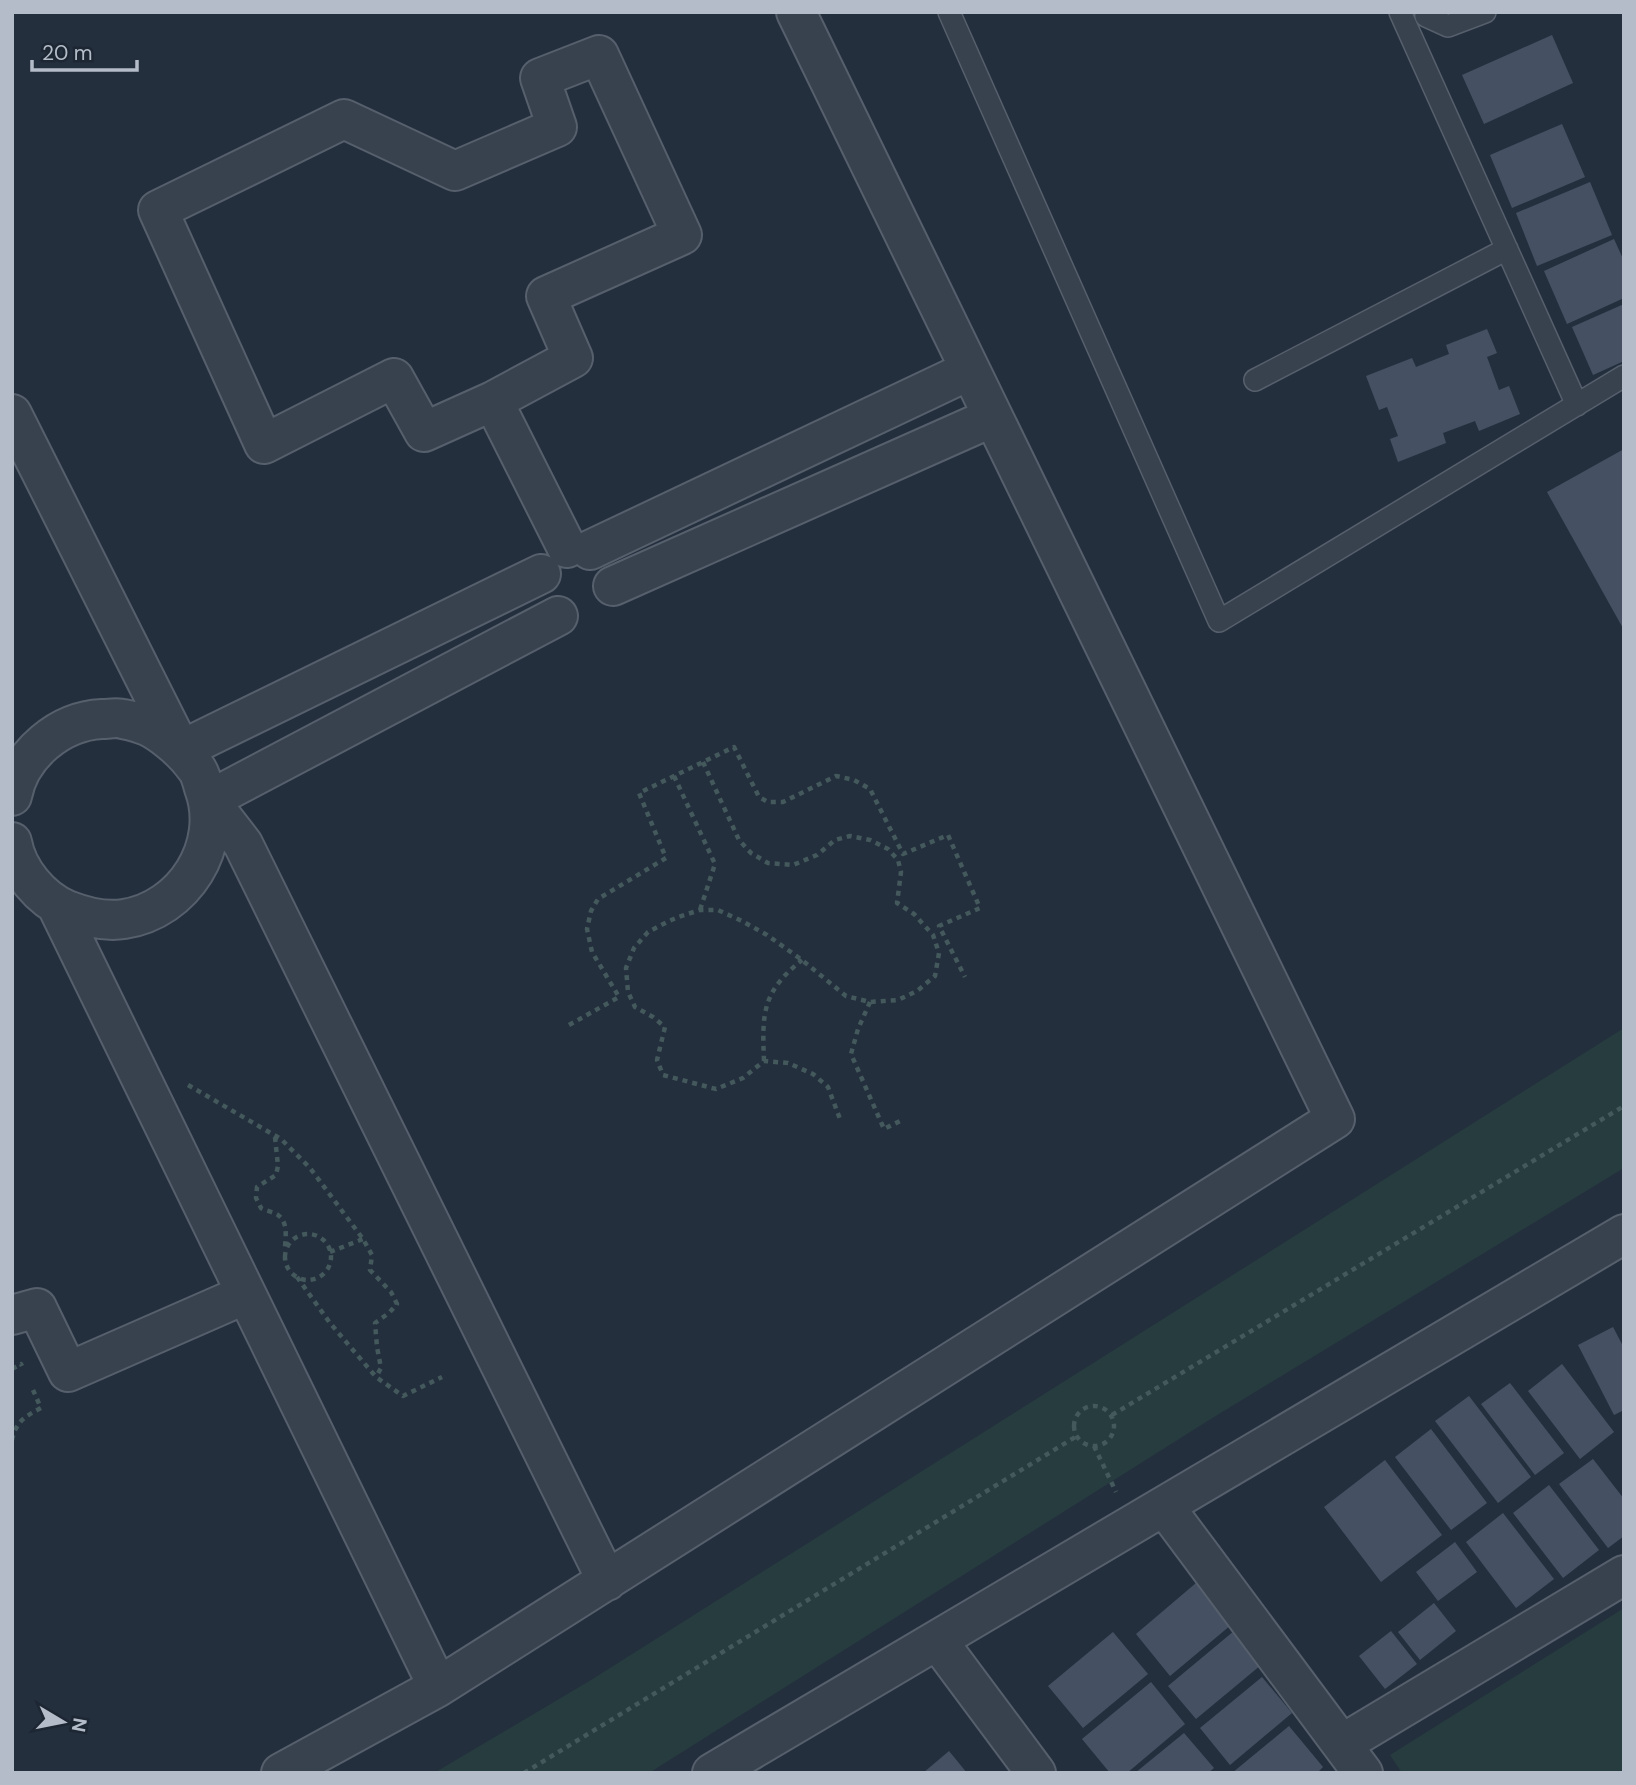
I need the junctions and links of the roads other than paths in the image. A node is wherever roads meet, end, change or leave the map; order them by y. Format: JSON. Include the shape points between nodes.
{"nodes":[{"id":1,"x":796,"y":12,"type":"edge"},
{"id":2,"x":949,"y":12,"type":"edge"},
{"id":3,"x":1485,"y":12,"type":"edge"},
{"id":4,"x":1426,"y":14,"type":"edge"},
{"id":5,"x":1403,"y":19,"type":"edge"},
{"id":6,"x":1507,"y":250,"type":"junction"},
{"id":7,"x":970,"y":370,"type":"junction"},
{"id":8,"x":1624,"y":376,"type":"edge"},
{"id":9,"x":1255,"y":380,"type":"dead end"},
{"id":10,"x":493,"y":401,"type":"junction"},
{"id":11,"x":1577,"y":405,"type":"junction"},
{"id":12,"x":12,"y":414,"type":"edge"},
{"id":13,"x":993,"y":416,"type":"junction"},
{"id":14,"x":566,"y":557,"type":"junction"},
{"id":15,"x":612,"y":586,"type":"junction"},
{"id":16,"x":558,"y":616,"type":"junction"},
{"id":17,"x":181,"y":750,"type":"junction"},
{"id":18,"x":12,"y":796,"type":"edge"},
{"id":19,"x":209,"y":800,"type":"junction"},
{"id":20,"x":23,"y":871,"type":"edge"},
{"id":21,"x":1624,"y":1234,"type":"edge"},
{"id":22,"x":246,"y":1294,"type":"junction"},
{"id":23,"x":12,"y":1315,"type":"edge"},
{"id":24,"x":1164,"y":1506,"type":"junction"},
{"id":25,"x":1624,"y":1575,"type":"edge"},
{"id":26,"x":607,"y":1581,"type":"junction"},
{"id":27,"x":937,"y":1640,"type":"junction"},
{"id":28,"x":438,"y":1687,"type":"junction"},
{"id":29,"x":1352,"y":1758,"type":"edge"},
{"id":30,"x":281,"y":1773,"type":"edge"},
{"id":31,"x":712,"y":1773,"type":"edge"},
{"id":32,"x":1036,"y":1773,"type":"edge"}],
"edges":[{"from":1,"to":7,"type":"street"},
{"from":2,"to":11,"type":"lane","via":[[1219,621]]},
{"from":3,"to":4,"type":"lane","via":[[1448,26]]},
{"from":4,"to":5,"type":"lane"},
{"from":5,"to":6,"type":"lane"},
{"from":6,"to":9,"type":"lane"},
{"from":6,"to":11,"type":"lane"},
{"from":7,"to":13,"type":"street"},
{"from":7,"to":14,"type":"street"},
{"from":8,"to":11,"type":"lane"},
{"from":10,"to":10,"type":"street","via":[[573,358],[546,296],[681,235],[599,55],[540,78],[557,127],[456,171],[344,119],[158,210],[264,444],[394,378],[424,432]]},
{"from":10,"to":14,"type":"street"},
{"from":12,"to":17,"type":"street"},
{"from":13,"to":15,"type":"street"},
{"from":13,"to":26,"type":"street","via":[[1335,1119]]},
{"from":14,"to":15,"type":"street","via":[[599,556],[607,565]]},
{"from":14,"to":16,"type":"street","via":[[539,586],[542,598]]},
{"from":14,"to":17,"type":"street"},
{"from":15,"to":16,"type":"street","via":[[610,598],[594,616],[570,621]]},
{"from":16,"to":19,"type":"street"},
{"from":17,"to":18,"type":"street","via":[[152,726],[121,718],[89,720],[59,731],[32,753]]},
{"from":17,"to":19,"type":"street","via":[[198,769]]},
{"from":19,"to":20,"type":"street","via":[[209,832],[201,863],[182,889],[157,909],[124,919],[89,918]]},
{"from":19,"to":26,"type":"street","via":[[243,844]]},
{"from":20,"to":22,"type":"street"},
{"from":21,"to":24,"type":"street"},
{"from":22,"to":23,"type":"street","via":[[68,1372],[37,1308]]},
{"from":22,"to":28,"type":"street"},
{"from":24,"to":27,"type":"street"},
{"from":24,"to":29,"type":"street"},
{"from":25,"to":29,"type":"street"},
{"from":26,"to":28,"type":"street"},
{"from":27,"to":31,"type":"street"},
{"from":27,"to":32,"type":"street"},
{"from":28,"to":30,"type":"street"}]}
